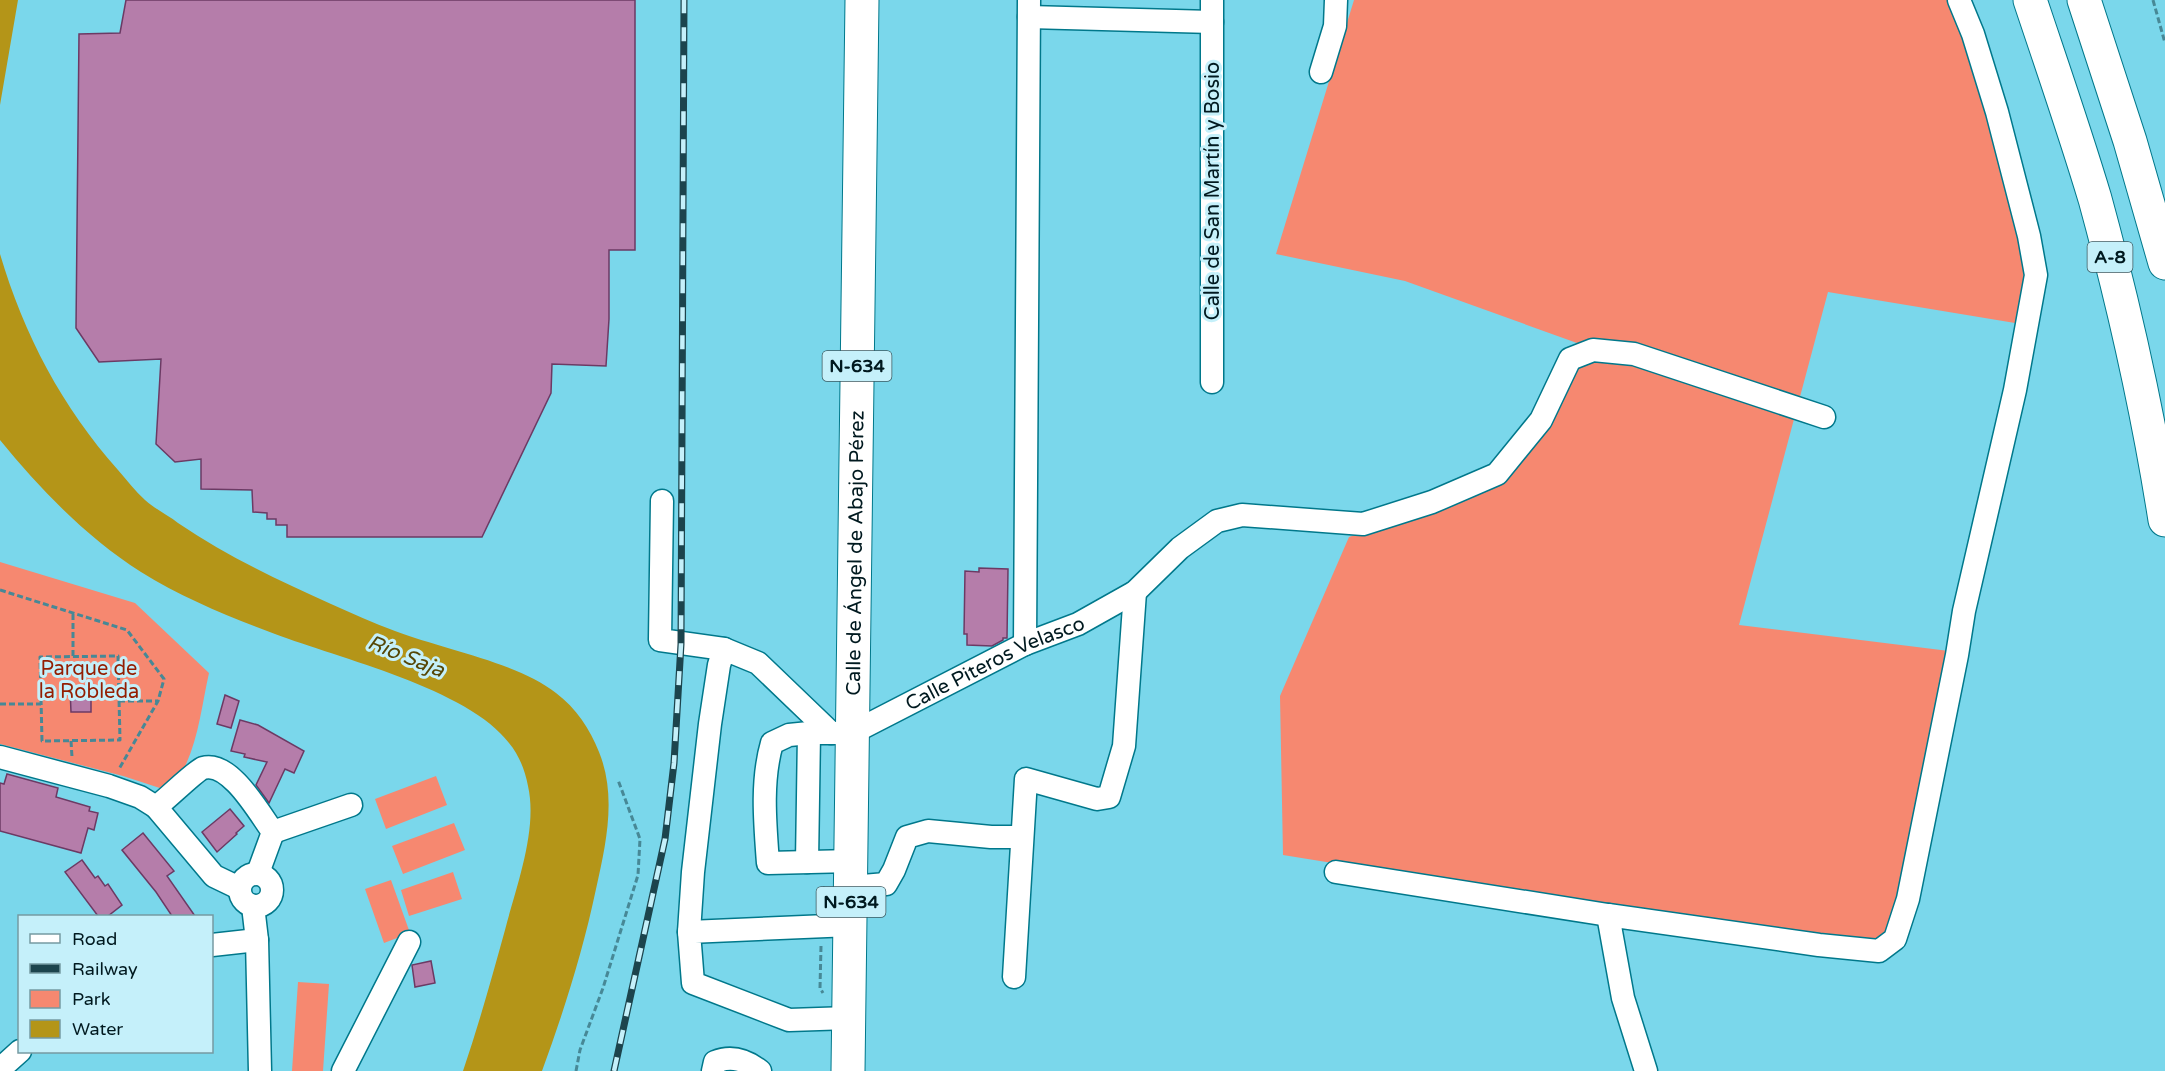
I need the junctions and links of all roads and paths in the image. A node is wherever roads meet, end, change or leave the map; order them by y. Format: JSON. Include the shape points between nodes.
{"nodes":[{"id":1,"x":862,"y":0,"type":"edge"},
{"id":2,"x":1336,"y":0,"type":"edge"},
{"id":3,"x":1959,"y":0,"type":"edge"},
{"id":4,"x":2030,"y":0,"type":"edge"},
{"id":5,"x":2084,"y":0,"type":"edge"},
{"id":6,"x":2153,"y":0,"type":"edge"},
{"id":7,"x":1029,"y":8,"type":"edge"},
{"id":8,"x":1212,"y":11,"type":"edge"},
{"id":9,"x":2165,"y":43,"type":"edge"},
{"id":10,"x":1321,"y":72,"type":"dead end"},
{"id":11,"x":2165,"y":263,"type":"edge"},
{"id":12,"x":1212,"y":382,"type":"dead end"},
{"id":13,"x":1824,"y":417,"type":"dead end"},
{"id":14,"x":662,"y":501,"type":"dead end"},
{"id":15,"x":2165,"y":520,"type":"edge"},
{"id":16,"x":0,"y":590,"type":"edge"},
{"id":17,"x":1135,"y":592,"type":"junction"},
{"id":18,"x":73,"y":613,"type":"junction"},
{"id":19,"x":1025,"y":644,"type":"junction"},
{"id":20,"x":724,"y":649,"type":"junction"},
{"id":21,"x":73,"y":657,"type":"junction"},
{"id":22,"x":119,"y":701,"type":"junction"},
{"id":23,"x":158,"y":701,"type":"junction"},
{"id":24,"x":0,"y":704,"type":"edge"},
{"id":25,"x":41,"y":704,"type":"junction"},
{"id":26,"x":820,"y":733,"type":"junction"},
{"id":27,"x":0,"y":757,"type":"edge"},
{"id":28,"x":618,"y":780,"type":"dead end"},
{"id":29,"x":109,"y":786,"type":"junction"},
{"id":30,"x":351,"y":805,"type":"dead end"},
{"id":31,"x":156,"y":807,"type":"junction"},
{"id":32,"x":273,"y":832,"type":"junction"},
{"id":33,"x":1022,"y":837,"type":"junction"},
{"id":34,"x":807,"y":862,"type":"junction"},
{"id":35,"x":1336,"y":872,"type":"dead end"},
{"id":36,"x":258,"y":873,"type":"junction"},
{"id":37,"x":851,"y":874,"type":"junction"},
{"id":38,"x":239,"y":888,"type":"junction"},
{"id":39,"x":253,"y":906,"type":"junction"},
{"id":40,"x":1608,"y":915,"type":"junction"},
{"id":41,"x":851,"y":925,"type":"junction"},
{"id":42,"x":689,"y":932,"type":"junction"},
{"id":43,"x":257,"y":940,"type":"junction"},
{"id":44,"x":409,"y":942,"type":"dead end"},
{"id":45,"x":213,"y":945,"type":"edge"},
{"id":46,"x":1014,"y":977,"type":"dead end"},
{"id":47,"x":849,"y":1018,"type":"junction"},
{"id":48,"x":18,"y":1053,"type":"edge"},
{"id":49,"x":714,"y":1067,"type":"edge"},
{"id":50,"x":0,"y":1069,"type":"edge"},
{"id":51,"x":260,"y":1071,"type":"edge"},
{"id":52,"x":343,"y":1071,"type":"edge"},
{"id":53,"x":576,"y":1071,"type":"edge"},
{"id":54,"x":760,"y":1071,"type":"edge"},
{"id":55,"x":848,"y":1071,"type":"edge"},
{"id":56,"x":1646,"y":1071,"type":"edge"}],
"edges":[{"from":1,"to":26,"type":"highway","name":"Calle de Ángel de Abajo Pérez","number":"N-634"},
{"from":2,"to":10,"type":"street","via":[[1335,26]]},
{"from":3,"to":40,"type":"street","via":[[1997,112],[2036,275],[2015,390],[1964,611],[1908,899],[1895,939],[1879,951]]},
{"from":4,"to":15,"type":"highway","number":"A-8","via":[[2115,274],[2144,400]]},
{"from":5,"to":11,"type":"highway","number":"A-8"},
{"from":6,"to":9,"type":"path"},
{"from":7,"to":8,"type":"street"},
{"from":7,"to":19,"type":"street"},
{"from":8,"to":12,"type":"street","name":"Calle de San Martín y Bosio"},
{"from":13,"to":17,"type":"street","name":"Calle Piteros Velasco","via":[[1634,354],[1593,350],[1570,359],[1541,420],[1497,474],[1432,502],[1363,524],[1242,515],[1217,521],[1180,548]]},
{"from":14,"to":20,"type":"street","via":[[660,640]]},
{"from":16,"to":18,"type":"path"},
{"from":17,"to":19,"type":"street","name":"Calle Piteros Velasco","via":[[1078,624]]},
{"from":17,"to":33,"type":"street","via":[[1124,746],[1109,797],[1097,799],[1026,779]]},
{"from":18,"to":21,"type":"path"},
{"from":18,"to":23,"type":"path","via":[[127,630],[164,679]]},
{"from":19,"to":26,"type":"street","name":"Calle Piteros Velasco"},
{"from":20,"to":26,"type":"street","via":[[758,663]]},
{"from":20,"to":42,"type":"street","via":[[711,724]]},
{"from":21,"to":22,"type":"path","via":[[118,656]]},
{"from":21,"to":25,"type":"path","via":[[40,657]]},
{"from":22,"to":23,"type":"path"},
{"from":22,"to":25,"type":"path","via":[[120,740],[42,741]]},
{"from":23,"to":29,"type":"path"},
{"from":24,"to":25,"type":"path"},
{"from":26,"to":34,"type":"street"},
{"from":26,"to":34,"type":"street","name":"Calle Piteros Velasco","via":[[772,743],[766,764],[768,862]]},
{"from":26,"to":37,"type":"highway","name":"Calle de Ángel de Abajo Pérez","number":"N-634"},
{"from":27,"to":29,"type":"street"},
{"from":28,"to":53,"type":"path","via":[[640,840],[638,875]]},
{"from":29,"to":31,"type":"street"},
{"from":30,"to":32,"type":"street"},
{"from":31,"to":32,"type":"street","via":[[201,769],[212,767],[223,770],[243,790]]},
{"from":31,"to":38,"type":"street","via":[[214,876]]},
{"from":32,"to":36,"type":"street"},
{"from":33,"to":37,"type":"street","via":[[928,831],[907,837],[886,884]]},
{"from":33,"to":46,"type":"street"},
{"from":34,"to":37,"type":"street"},
{"from":35,"to":40,"type":"street"},
{"from":36,"to":38,"type":"street","via":[[246,877]]},
{"from":36,"to":39,"type":"street","via":[[269,880],[272,892],[266,903]]},
{"from":37,"to":41,"type":"highway","name":"Calle de Ángel de Abajo Pérez","number":"N-634"},
{"from":38,"to":39,"type":"street","via":[[242,900]]},
{"from":39,"to":43,"type":"street"},
{"from":40,"to":56,"type":"street","via":[[1623,998]]},
{"from":41,"to":42,"type":"street"},
{"from":41,"to":47,"type":"highway","name":"Calle de Ángel de Abajo Pérez","number":"N-634"},
{"from":42,"to":47,"type":"street","via":[[693,983],[789,1020]]},
{"from":43,"to":45,"type":"street"},
{"from":43,"to":51,"type":"street"},
{"from":44,"to":52,"type":"street"},
{"from":47,"to":55,"type":"highway","name":"Calle de Ángel de Abajo Pérez","number":"N-634"},
{"from":48,"to":50,"type":"street"},
{"from":49,"to":54,"type":"street","via":[[726,1058],[749,1062]]}]}
